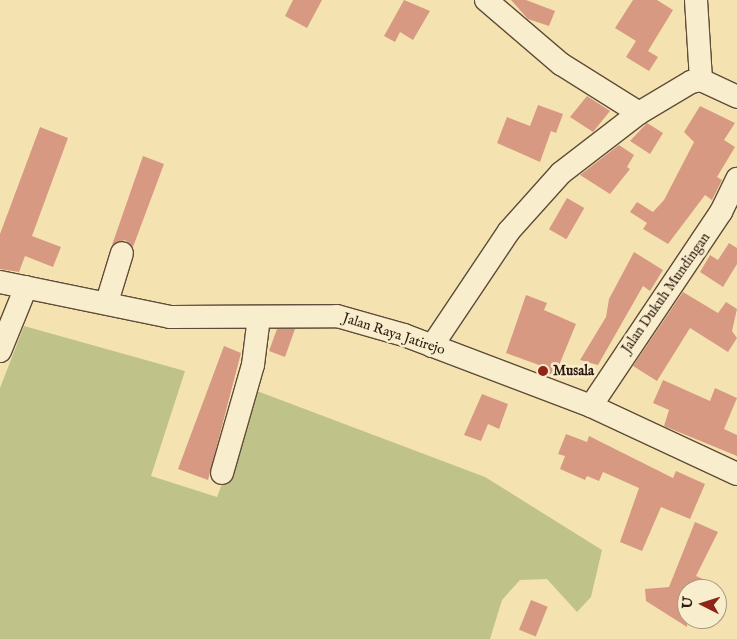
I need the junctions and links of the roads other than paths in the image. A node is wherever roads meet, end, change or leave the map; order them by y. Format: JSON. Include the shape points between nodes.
{"nodes":[{"id":1,"x":696,"y":0,"type":"edge"},
{"id":2,"x":484,"y":1,"type":"edge"},
{"id":3,"x":701,"y":80,"type":"junction"},
{"id":4,"x":737,"y":97,"type":"edge"},
{"id":5,"x":639,"y":113,"type":"junction"},
{"id":6,"x":737,"y":179,"type":"edge"},
{"id":7,"x":122,"y":253,"type":"dead end"},
{"id":8,"x":0,"y":282,"type":"edge"},
{"id":9,"x":26,"y":287,"type":"junction"},
{"id":10,"x":107,"y":302,"type":"junction"},
{"id":11,"x":259,"y":317,"type":"junction"},
{"id":12,"x":432,"y":346,"type":"junction"},
{"id":13,"x":0,"y":351,"type":"edge"},
{"id":14,"x":592,"y":406,"type":"junction"},
{"id":15,"x":222,"y":473,"type":"dead end"},
{"id":16,"x":737,"y":474,"type":"edge"}],
"edges":[{"from":1,"to":3,"type":"street"},
{"from":2,"to":5,"type":"street","via":[[561,64]]},
{"from":3,"to":4,"type":"street"},
{"from":3,"to":5,"type":"street"},
{"from":5,"to":12,"type":"street","via":[[561,174],[535,200],[509,231]]},
{"from":6,"to":14,"type":"street","name":"Jalan Dukuh Mundingan","via":[[721,212]]},
{"from":7,"to":10,"type":"street"},
{"from":8,"to":9,"type":"street","name":"Jalan Raya Jatirejo"},
{"from":9,"to":10,"type":"street","name":"Jalan Raya Jatirejo"},
{"from":9,"to":13,"type":"street"},
{"from":10,"to":11,"type":"street","name":"Jalan Raya Jatirejo","via":[[170,317]]},
{"from":11,"to":12,"type":"street","name":"Jalan Raya Jatirejo","via":[[305,313],[337,316]]},
{"from":11,"to":15,"type":"street","via":[[253,365]]},
{"from":12,"to":14,"type":"street","name":"Jalan Raya Jatirejo"},
{"from":14,"to":16,"type":"street","name":"Jalan Raya Jatirejo"}]}
